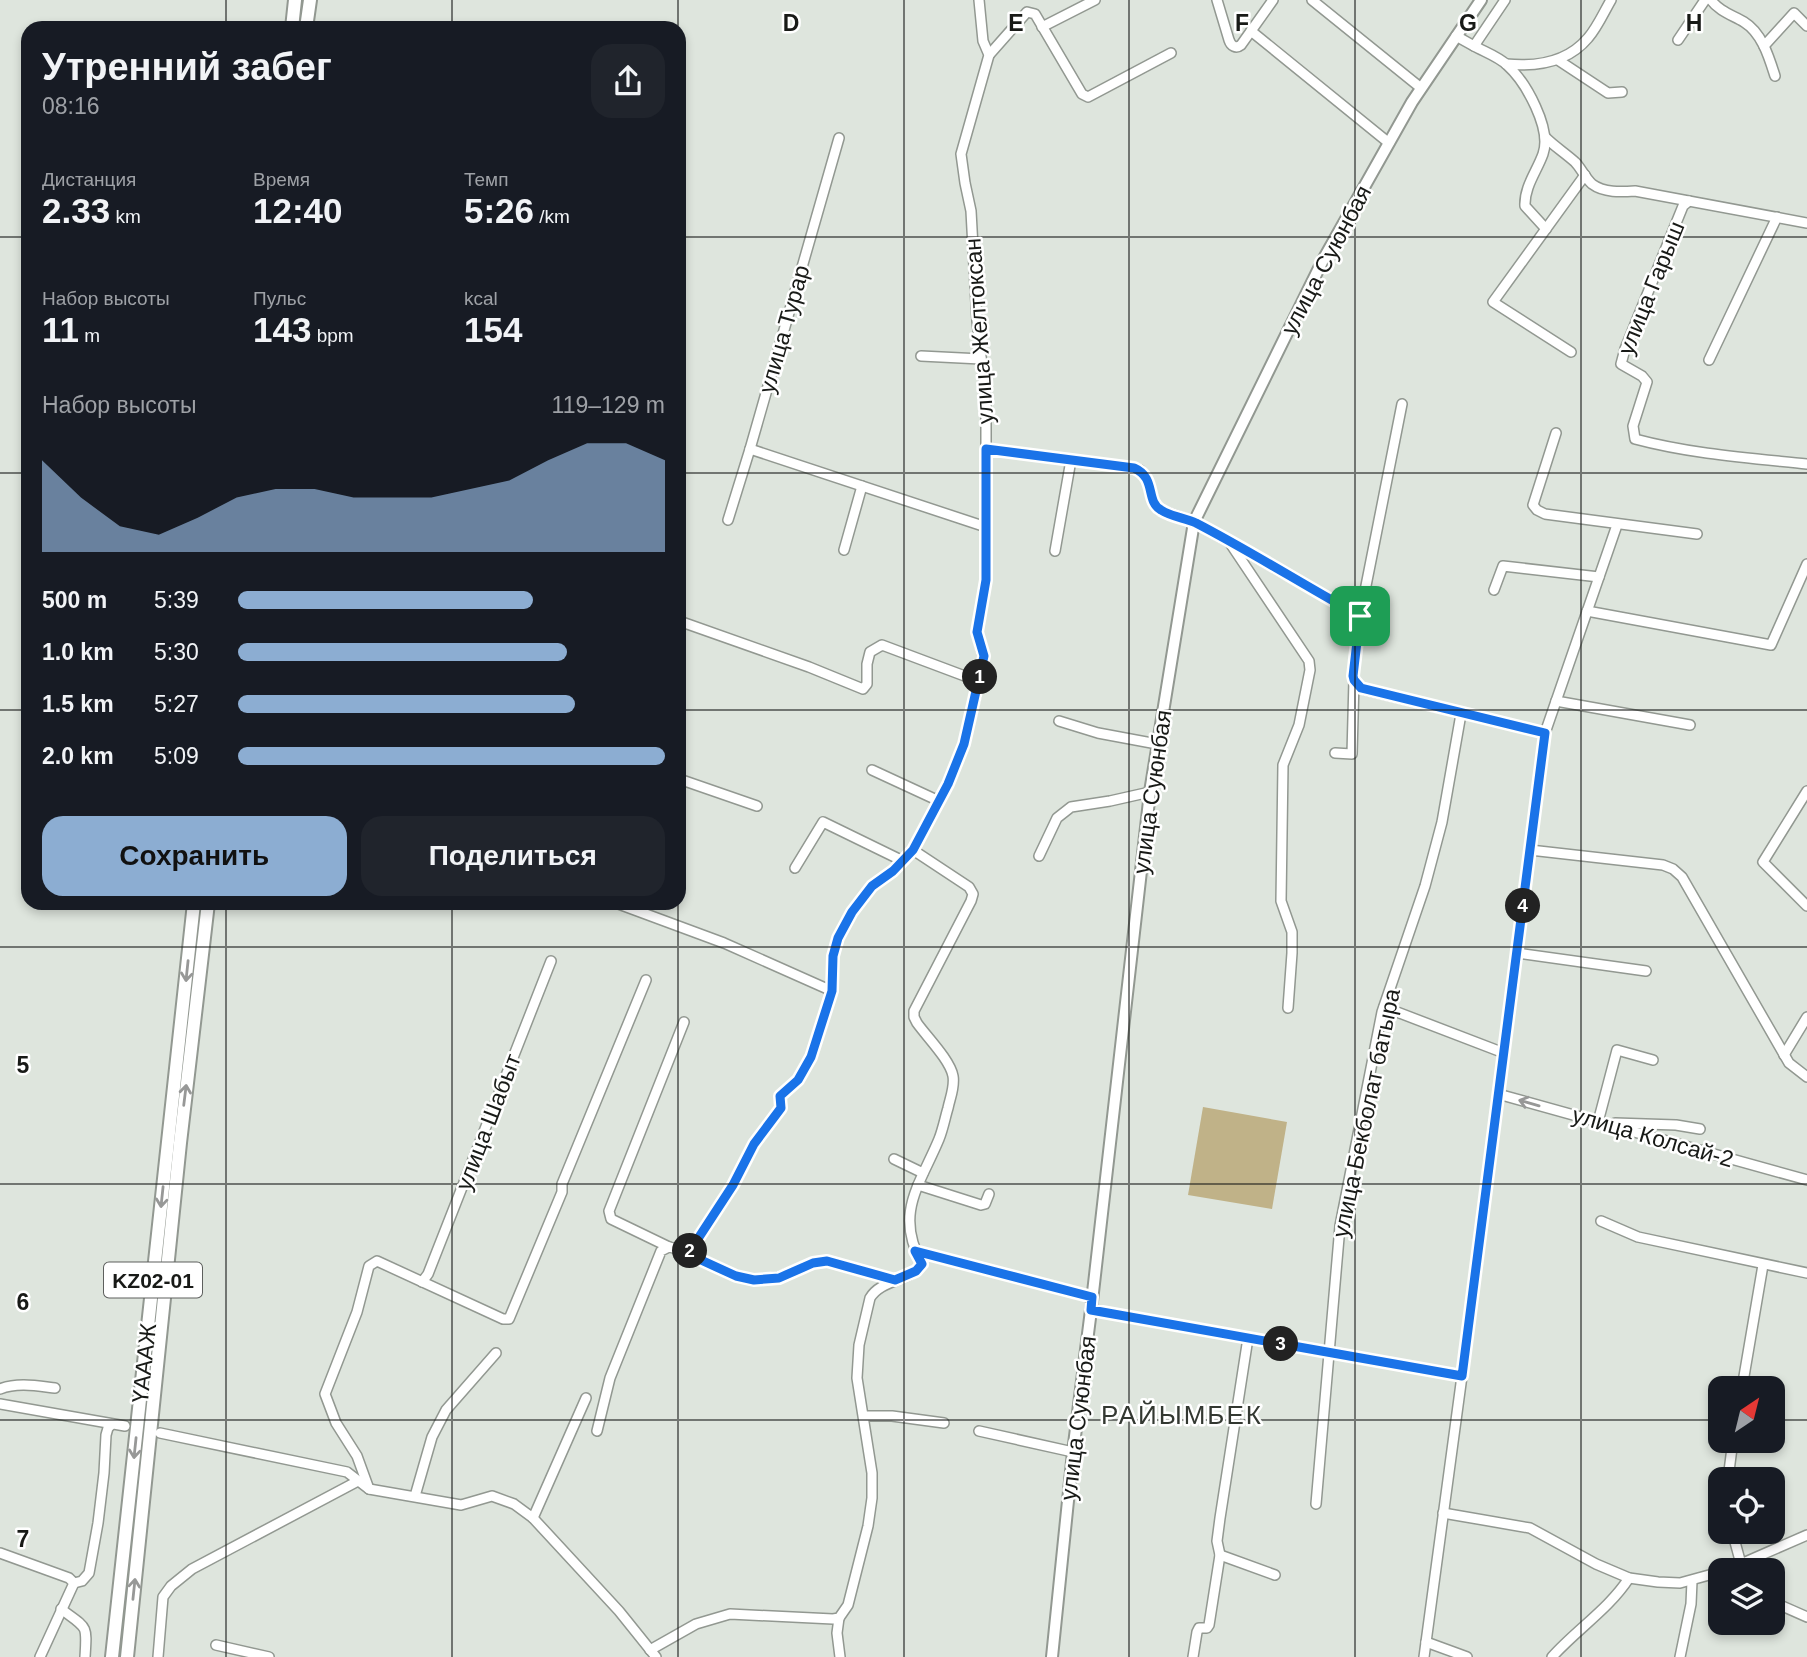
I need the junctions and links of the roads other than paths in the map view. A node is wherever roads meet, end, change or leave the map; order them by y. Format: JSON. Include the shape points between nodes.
{"nodes":[{"id":1,"x":295,"y":0,"type":"edge"},
{"id":2,"x":310,"y":0,"type":"edge"},
{"id":3,"x":979,"y":0,"type":"edge"},
{"id":4,"x":1096,"y":0,"type":"edge"},
{"id":5,"x":1217,"y":0,"type":"edge"},
{"id":6,"x":1273,"y":0,"type":"edge"},
{"id":7,"x":1312,"y":0,"type":"edge"},
{"id":8,"x":1481,"y":0,"type":"edge"},
{"id":9,"x":1505,"y":0,"type":"edge"},
{"id":10,"x":1611,"y":0,"type":"edge"},
{"id":11,"x":1704,"y":0,"type":"edge"},
{"id":12,"x":1711,"y":0,"type":"edge"},
{"id":13,"x":293,"y":21,"type":"edge"},
{"id":14,"x":307,"y":21,"type":"edge"},
{"id":15,"x":1807,"y":26,"type":"edge"},
{"id":16,"x":1042,"y":27,"type":"junction"},
{"id":17,"x":1251,"y":31,"type":"junction"},
{"id":18,"x":1455,"y":36,"type":"junction"},
{"id":19,"x":1678,"y":40,"type":"dead end"},
{"id":20,"x":1474,"y":46,"type":"junction"},
{"id":21,"x":1763,"y":46,"type":"junction"},
{"id":22,"x":1171,"y":52,"type":"dead end"},
{"id":23,"x":989,"y":55,"type":"junction"},
{"id":24,"x":1558,"y":60,"type":"junction"},
{"id":25,"x":1506,"y":64,"type":"junction"},
{"id":26,"x":1775,"y":76,"type":"dead end"},
{"id":27,"x":1421,"y":88,"type":"junction"},
{"id":28,"x":1622,"y":92,"type":"dead end"},
{"id":29,"x":1545,"y":137,"type":"junction"},
{"id":30,"x":839,"y":138,"type":"dead end"},
{"id":31,"x":1389,"y":143,"type":"junction"},
{"id":32,"x":1585,"y":175,"type":"junction"},
{"id":33,"x":1689,"y":201,"type":"junction"},
{"id":34,"x":1777,"y":217,"type":"junction"},
{"id":35,"x":1807,"y":223,"type":"edge"},
{"id":36,"x":1546,"y":229,"type":"junction"},
{"id":37,"x":1571,"y":352,"type":"dead end"},
{"id":38,"x":921,"y":356,"type":"dead end"},
{"id":39,"x":981,"y":359,"type":"junction"},
{"id":40,"x":1709,"y":360,"type":"dead end"},
{"id":41,"x":1402,"y":404,"type":"dead end"},
{"id":42,"x":1556,"y":433,"type":"dead end"},
{"id":43,"x":750,"y":449,"type":"junction"},
{"id":44,"x":986,"y":449,"type":"junction"},
{"id":45,"x":1071,"y":460,"type":"junction"},
{"id":46,"x":1807,"y":464,"type":"edge"},
{"id":47,"x":862,"y":486,"type":"junction"},
{"id":48,"x":728,"y":520,"type":"dead end"},
{"id":49,"x":1194,"y":522,"type":"junction"},
{"id":50,"x":1617,"y":525,"type":"junction"},
{"id":51,"x":986,"y":527,"type":"junction"},
{"id":52,"x":1697,"y":534,"type":"dead end"},
{"id":53,"x":1230,"y":543,"type":"junction"},
{"id":54,"x":844,"y":550,"type":"dead end"},
{"id":55,"x":1055,"y":551,"type":"dead end"},
{"id":56,"x":1807,"y":564,"type":"edge"},
{"id":57,"x":1599,"y":577,"type":"junction"},
{"id":58,"x":1493,"y":590,"type":"dead end"},
{"id":59,"x":1587,"y":611,"type":"junction"},
{"id":60,"x":1360,"y":616,"type":"junction"},
{"id":61,"x":686,"y":623,"type":"edge"},
{"id":62,"x":1354,"y":680,"type":"junction"},
{"id":63,"x":978,"y":681,"type":"junction"},
{"id":64,"x":1556,"y":701,"type":"junction"},
{"id":65,"x":1461,"y":714,"type":"junction"},
{"id":66,"x":1059,"y":721,"type":"dead end"},
{"id":67,"x":1690,"y":725,"type":"dead end"},
{"id":68,"x":1545,"y":733,"type":"junction"},
{"id":69,"x":1157,"y":744,"type":"junction"},
{"id":70,"x":1335,"y":753,"type":"dead end"},
{"id":71,"x":872,"y":770,"type":"dead end"},
{"id":72,"x":686,"y":781,"type":"edge"},
{"id":73,"x":1807,"y":791,"type":"edge"},
{"id":74,"x":1150,"y":792,"type":"junction"},
{"id":75,"x":939,"y":800,"type":"junction"},
{"id":76,"x":757,"y":806,"type":"dead end"},
{"id":77,"x":913,"y":850,"type":"junction"},
{"id":78,"x":1530,"y":850,"type":"junction"},
{"id":79,"x":1039,"y":856,"type":"dead end"},
{"id":80,"x":903,"y":861,"type":"junction"},
{"id":81,"x":795,"y":868,"type":"dead end"},
{"id":82,"x":1807,"y":906,"type":"edge"},
{"id":83,"x":193,"y":910,"type":"edge"},
{"id":84,"x":207,"y":910,"type":"edge"},
{"id":85,"x":635,"y":910,"type":"edge"},
{"id":86,"x":1517,"y":953,"type":"junction"},
{"id":87,"x":551,"y":961,"type":"dead end"},
{"id":88,"x":1646,"y":971,"type":"dead end"},
{"id":89,"x":646,"y":980,"type":"dead end"},
{"id":90,"x":832,"y":991,"type":"junction"},
{"id":91,"x":1384,"y":1007,"type":"junction"},
{"id":92,"x":1287,"y":1008,"type":"dead end"},
{"id":93,"x":1807,"y":1017,"type":"edge"},
{"id":94,"x":684,"y":1022,"type":"dead end"},
{"id":95,"x":1504,"y":1053,"type":"junction"},
{"id":96,"x":1784,"y":1055,"type":"junction"},
{"id":97,"x":1653,"y":1060,"type":"dead end"},
{"id":98,"x":1807,"y":1077,"type":"edge"},
{"id":99,"x":1498,"y":1094,"type":"junction"},
{"id":100,"x":1598,"y":1122,"type":"junction"},
{"id":101,"x":1700,"y":1129,"type":"dead end"},
{"id":102,"x":894,"y":1159,"type":"dead end"},
{"id":103,"x":923,"y":1173,"type":"junction"},
{"id":104,"x":1807,"y":1180,"type":"edge"},
{"id":105,"x":918,"y":1185,"type":"junction"},
{"id":106,"x":989,"y":1194,"type":"dead end"},
{"id":107,"x":1601,"y":1221,"type":"dead end"},
{"id":108,"x":669,"y":1247,"type":"junction"},
{"id":109,"x":915,"y":1251,"type":"junction"},
{"id":110,"x":688,"y":1254,"type":"junction"},
{"id":111,"x":1763,"y":1265,"type":"junction"},
{"id":112,"x":1807,"y":1273,"type":"edge"},
{"id":113,"x":895,"y":1280,"type":"junction"},
{"id":114,"x":422,"y":1282,"type":"junction"},
{"id":115,"x":1092,"y":1297,"type":"junction"},
{"id":116,"x":1091,"y":1310,"type":"junction"},
{"id":117,"x":1248,"y":1338,"type":"junction"},
{"id":118,"x":1330,"y":1352,"type":"junction"},
{"id":119,"x":496,"y":1353,"type":"dead end"},
{"id":120,"x":1462,"y":1376,"type":"junction"},
{"id":121,"x":1744,"y":1376,"type":"edge"},
{"id":122,"x":2,"y":1387,"type":"edge"},
{"id":123,"x":55,"y":1388,"type":"dead end"},
{"id":124,"x":586,"y":1398,"type":"dead end"},
{"id":125,"x":0,"y":1404,"type":"edge"},
{"id":126,"x":864,"y":1416,"type":"junction"},
{"id":127,"x":944,"y":1423,"type":"dead end"},
{"id":128,"x":112,"y":1424,"type":"junction"},
{"id":129,"x":125,"y":1426,"type":"dead end"},
{"id":130,"x":597,"y":1431,"type":"dead end"},
{"id":131,"x":979,"y":1432,"type":"dead end"},
{"id":132,"x":160,"y":1433,"type":"dead end"},
{"id":133,"x":1073,"y":1452,"type":"junction"},
{"id":134,"x":358,"y":1481,"type":"junction"},
{"id":135,"x":369,"y":1489,"type":"junction"},
{"id":136,"x":415,"y":1496,"type":"junction"},
{"id":137,"x":1316,"y":1504,"type":"dead end"},
{"id":138,"x":1443,"y":1513,"type":"junction"},
{"id":139,"x":533,"y":1518,"type":"junction"},
{"id":140,"x":1807,"y":1535,"type":"edge"},
{"id":141,"x":0,"y":1553,"type":"edge"},
{"id":142,"x":1220,"y":1555,"type":"junction"},
{"id":143,"x":1755,"y":1558,"type":"edge"},
{"id":144,"x":1275,"y":1575,"type":"dead end"},
{"id":145,"x":1629,"y":1578,"type":"junction"},
{"id":146,"x":1708,"y":1578,"type":"edge"},
{"id":147,"x":1692,"y":1581,"type":"junction"},
{"id":148,"x":74,"y":1583,"type":"junction"},
{"id":149,"x":1785,"y":1607,"type":"edge"},
{"id":150,"x":61,"y":1609,"type":"junction"},
{"id":151,"x":1807,"y":1617,"type":"edge"},
{"id":152,"x":839,"y":1618,"type":"junction"},
{"id":153,"x":1426,"y":1642,"type":"junction"},
{"id":154,"x":216,"y":1645,"type":"dead end"},
{"id":155,"x":653,"y":1654,"type":"edge"},
{"id":156,"x":40,"y":1657,"type":"edge"},
{"id":157,"x":85,"y":1657,"type":"edge"},
{"id":158,"x":112,"y":1657,"type":"edge"},
{"id":159,"x":127,"y":1657,"type":"edge"},
{"id":160,"x":158,"y":1657,"type":"edge"},
{"id":161,"x":269,"y":1657,"type":"edge"},
{"id":162,"x":840,"y":1657,"type":"edge"},
{"id":163,"x":1052,"y":1657,"type":"edge"},
{"id":164,"x":1194,"y":1657,"type":"edge"},
{"id":165,"x":1424,"y":1657,"type":"edge"},
{"id":166,"x":1467,"y":1657,"type":"edge"},
{"id":167,"x":1552,"y":1657,"type":"edge"},
{"id":168,"x":1680,"y":1657,"type":"edge"}],
"edges":[{"from":1,"to":13,"type":"highway"},
{"from":2,"to":14,"type":"highway"},
{"from":3,"to":23,"type":"street","name":"улица Желтоксан"},
{"from":4,"to":16,"type":"street"},
{"from":5,"to":17,"type":"street","via":[[1233,46],[1241,45]]},
{"from":6,"to":17,"type":"street"},
{"from":7,"to":27,"type":"street"},
{"from":8,"to":18,"type":"main road","name":"улица Суюнбая"},
{"from":9,"to":20,"type":"street"},
{"from":10,"to":24,"type":"street","via":[[1589,38]]},
{"from":11,"to":19,"type":"street"},
{"from":12,"to":21,"type":"street","via":[[1747,24]]},
{"from":15,"to":21,"type":"street","via":[[1794,13]]},
{"from":16,"to":22,"type":"street","via":[[1088,97]]},
{"from":16,"to":23,"type":"street","via":[[1035,14],[1027,12]]},
{"from":17,"to":31,"type":"street"},
{"from":18,"to":20,"type":"street"},
{"from":18,"to":27,"type":"main road","name":"улица Суюнбая"},
{"from":20,"to":25,"type":"street"},
{"from":21,"to":26,"type":"street"},
{"from":23,"to":39,"type":"street","name":"улица Желтоксан","via":[[961,154],[971,211]]},
{"from":24,"to":25,"type":"street"},
{"from":24,"to":28,"type":"street","via":[[1608,93]]},
{"from":25,"to":29,"type":"street","via":[[1535,104]]},
{"from":27,"to":31,"type":"main road","name":"улица Суюнбая"},
{"from":29,"to":32,"type":"street"},
{"from":29,"to":36,"type":"street","via":[[1545,151],[1524,198],[1525,206]]},
{"from":30,"to":43,"type":"street","name":"улица Турар"},
{"from":31,"to":49,"type":"main road","name":"улица Суюнбая","via":[[1323,260]]},
{"from":32,"to":33,"type":"street","via":[[1592,184],[1616,192]]},
{"from":32,"to":36,"type":"street"},
{"from":33,"to":34,"type":"street"},
{"from":33,"to":46,"type":"street","name":"улица Гарыш","via":[[1683,206],[1621,365],[1647,382],[1633,426],[1635,439]]},
{"from":34,"to":35,"type":"street"},
{"from":34,"to":40,"type":"street"},
{"from":36,"to":37,"type":"street","via":[[1493,302]]},
{"from":38,"to":39,"type":"street"},
{"from":39,"to":44,"type":"street","name":"улица Желтоксан"},
{"from":41,"to":60,"type":"street"},
{"from":42,"to":50,"type":"street","via":[[1533,505],[1545,514]]},
{"from":43,"to":47,"type":"street"},
{"from":43,"to":48,"type":"street","name":"улица Турар"},
{"from":44,"to":45,"type":"street"},
{"from":44,"to":51,"type":"street","name":"улица Желтоксан"},
{"from":45,"to":49,"type":"street","via":[[1140,471],[1160,510]]},
{"from":45,"to":55,"type":"street"},
{"from":47,"to":51,"type":"street"},
{"from":47,"to":54,"type":"street"},
{"from":49,"to":53,"type":"street"},
{"from":49,"to":69,"type":"main road","name":"улица Суюнбая"},
{"from":50,"to":52,"type":"street"},
{"from":50,"to":57,"type":"street"},
{"from":51,"to":63,"type":"street","name":"улица Желтоксан","via":[[986,580],[977,632],[984,656]]},
{"from":53,"to":60,"type":"street"},
{"from":53,"to":92,"type":"street","via":[[1309,661],[1299,725],[1283,765],[1280,901],[1292,932]]},
{"from":56,"to":59,"type":"street","via":[[1771,645]]},
{"from":57,"to":58,"type":"street","via":[[1503,566]]},
{"from":57,"to":59,"type":"street"},
{"from":59,"to":64,"type":"street"},
{"from":60,"to":62,"type":"street"},
{"from":61,"to":63,"type":"street","via":[[863,689],[870,652],[881,645]]},
{"from":62,"to":65,"type":"street","via":[[1366,690]]},
{"from":62,"to":70,"type":"street","via":[[1352,754]]},
{"from":63,"to":75,"type":"street","name":"улица Желтоксан","via":[[964,744]]},
{"from":64,"to":67,"type":"street"},
{"from":64,"to":68,"type":"street"},
{"from":65,"to":68,"type":"street"},
{"from":65,"to":91,"type":"street","name":"улица Бекболат батыра","via":[[1442,822]]},
{"from":66,"to":69,"type":"street"},
{"from":68,"to":78,"type":"street"},
{"from":69,"to":74,"type":"main road","name":"улица Суюнбая"},
{"from":71,"to":75,"type":"street"},
{"from":72,"to":76,"type":"street"},
{"from":73,"to":82,"type":"street","via":[[1763,862]]},
{"from":74,"to":79,"type":"street","via":[[1071,807],[1057,818]]},
{"from":74,"to":115,"type":"main road","name":"улица Суюнбая"},
{"from":75,"to":77,"type":"street","name":"улица Желтоксан"},
{"from":77,"to":80,"type":"street","name":"улица Желтоксан"},
{"from":77,"to":103,"type":"street","via":[[973,894],[914,1011],[917,1023],[953,1075],[940,1136]]},
{"from":78,"to":86,"type":"street"},
{"from":78,"to":96,"type":"street","via":[[1673,869],[1682,877]]},
{"from":80,"to":81,"type":"street","via":[[823,822]]},
{"from":80,"to":90,"type":"street","name":"улица Желтоксан","via":[[872,886],[852,912],[833,956]]},
{"from":83,"to":158,"type":"highway","name":"ҮАААЖ","number":"KZ02-01","one_way":true},
{"from":159,"to":84,"type":"highway","name":"ҮАААЖ","number":"KZ02-01","one_way":true},
{"from":85,"to":90,"type":"street"},
{"from":86,"to":88,"type":"street"},
{"from":86,"to":95,"type":"street"},
{"from":87,"to":114,"type":"street","name":"улица Шабыт"},
{"from":89,"to":114,"type":"street","via":[[509,1319]]},
{"from":90,"to":110,"type":"street","name":"улица Желтоксан","via":[[811,1057],[798,1080],[780,1096],[781,1108]]},
{"from":91,"to":95,"type":"street"},
{"from":91,"to":118,"type":"street","name":"улица Бекболат батыра","via":[[1340,1227]]},
{"from":93,"to":96,"type":"street"},
{"from":94,"to":108,"type":"street","via":[[609,1211],[611,1219]]},
{"from":95,"to":99,"type":"street"},
{"from":96,"to":98,"type":"street"},
{"from":97,"to":100,"type":"street","via":[[1617,1050]]},
{"from":100,"to":99,"type":"street","name":"улица Колсай-2","one_way":true},
{"from":99,"to":120,"type":"street"},
{"from":100,"to":101,"type":"street"},
{"from":100,"to":104,"type":"street","name":"улица Колсай-2"},
{"from":102,"to":103,"type":"street"},
{"from":103,"to":105,"type":"street"},
{"from":105,"to":106,"type":"street","via":[[981,1205]]},
{"from":105,"to":109,"type":"street","via":[[909,1219]]},
{"from":107,"to":111,"type":"street","via":[[1638,1237]]},
{"from":108,"to":110,"type":"street"},
{"from":108,"to":130,"type":"street","via":[[661,1251],[610,1378]]},
{"from":109,"to":113,"type":"street","via":[[920,1268]]},
{"from":109,"to":115,"type":"street"},
{"from":110,"to":113,"type":"street","via":[[754,1280],[779,1278],[827,1261]]},
{"from":111,"to":112,"type":"street"},
{"from":111,"to":121,"type":"street"},
{"from":113,"to":126,"type":"street","via":[[870,1298],[859,1345],[857,1378]]},
{"from":114,"to":135,"type":"street","via":[[377,1261],[369,1266],[357,1312],[325,1394]]},
{"from":115,"to":116,"type":"main road","name":"улица Суюнбая"},
{"from":116,"to":117,"type":"street"},
{"from":116,"to":133,"type":"main road","name":"улица Суюнбая"},
{"from":117,"to":118,"type":"street"},
{"from":117,"to":142,"type":"street","via":[[1217,1541]]},
{"from":118,"to":120,"type":"street"},
{"from":118,"to":137,"type":"street","name":"улица Бекболат батыра"},
{"from":119,"to":136,"type":"street","via":[[446,1410],[432,1437]]},
{"from":120,"to":138,"type":"street"},
{"from":122,"to":123,"type":"street"},
{"from":124,"to":139,"type":"street"},
{"from":125,"to":128,"type":"street"},
{"from":126,"to":127,"type":"street"},
{"from":126,"to":152,"type":"street","via":[[872,1497],[848,1605]]},
{"from":128,"to":129,"type":"street"},
{"from":128,"to":148,"type":"street","via":[[106,1435],[89,1573]]},
{"from":131,"to":133,"type":"street"},
{"from":132,"to":134,"type":"street","via":[[347,1472]]},
{"from":133,"to":163,"type":"main road","name":"улица Суюнбая"},
{"from":134,"to":135,"type":"street"},
{"from":134,"to":160,"type":"street","via":[[192,1569],[171,1586],[163,1597]]},
{"from":135,"to":136,"type":"street"},
{"from":136,"to":139,"type":"street","via":[[461,1505],[492,1496]]},
{"from":138,"to":145,"type":"street","via":[[1530,1528]]},
{"from":138,"to":153,"type":"street"},
{"from":139,"to":155,"type":"street"},
{"from":140,"to":143,"type":"street"},
{"from":141,"to":148,"type":"street"},
{"from":142,"to":144,"type":"street"},
{"from":142,"to":164,"type":"street","via":[[1209,1625],[1197,1632]]},
{"from":145,"to":147,"type":"street","via":[[1658,1583]]},
{"from":145,"to":167,"type":"street"},
{"from":146,"to":147,"type":"street"},
{"from":147,"to":168,"type":"street"},
{"from":148,"to":150,"type":"street"},
{"from":149,"to":151,"type":"street"},
{"from":150,"to":156,"type":"street"},
{"from":150,"to":157,"type":"street","via":[[84,1626]]},
{"from":152,"to":155,"type":"street","via":[[730,1614],[696,1624]]},
{"from":152,"to":162,"type":"street"},
{"from":153,"to":165,"type":"street"},
{"from":153,"to":166,"type":"street"},
{"from":154,"to":161,"type":"street"}]}
